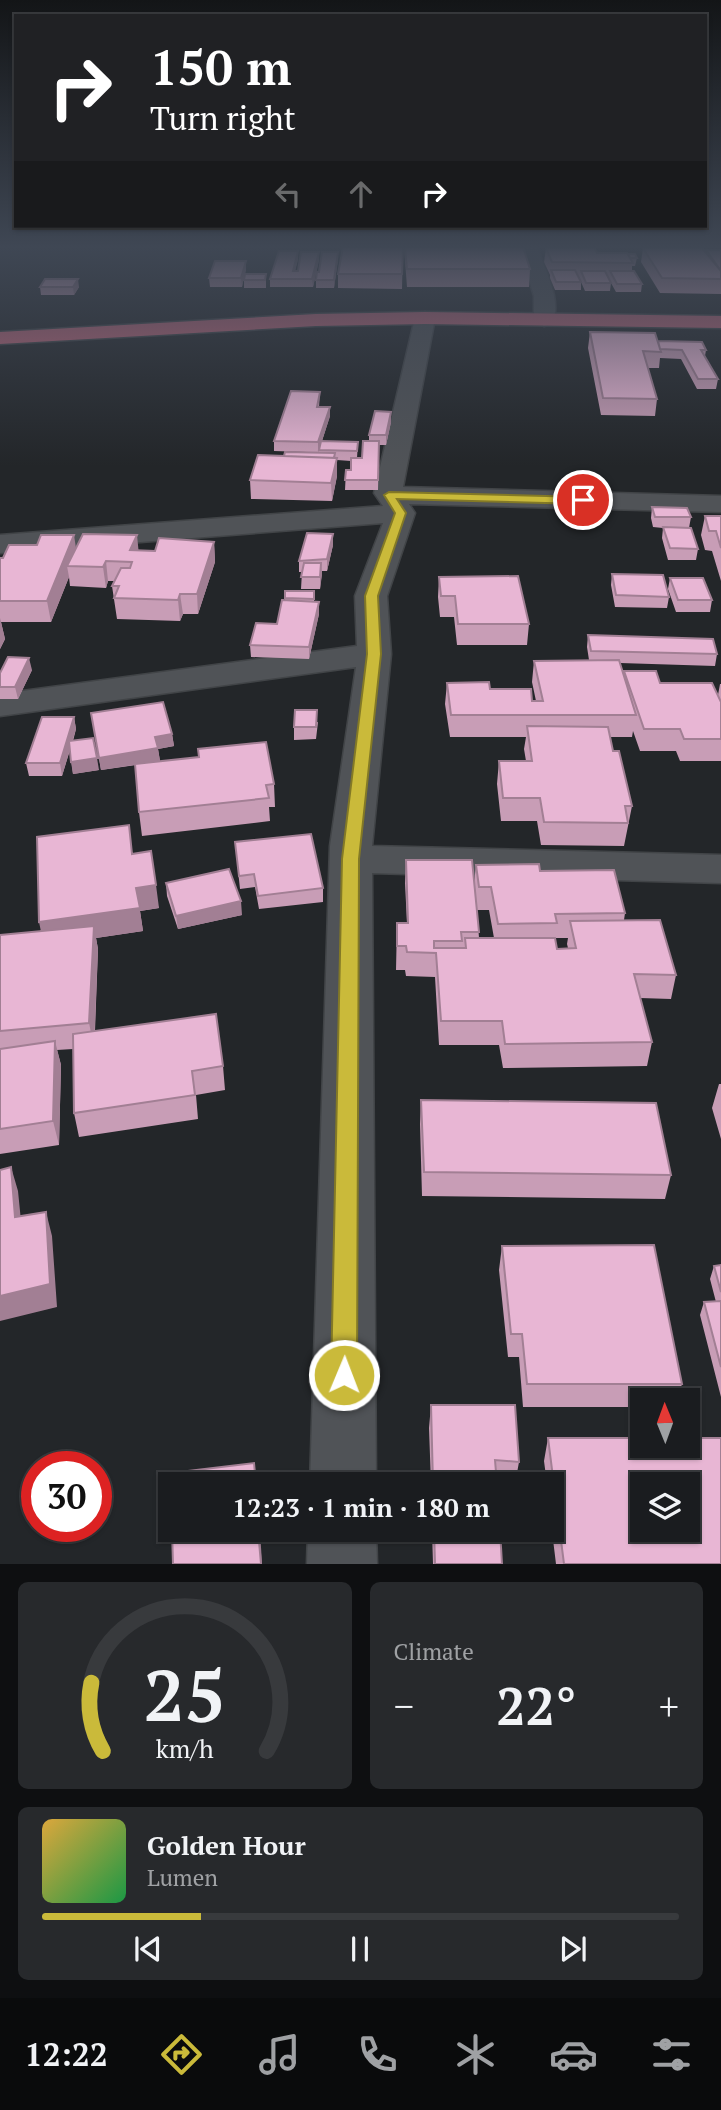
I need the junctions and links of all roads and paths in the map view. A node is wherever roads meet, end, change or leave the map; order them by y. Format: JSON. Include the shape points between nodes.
{"nodes":[{"id":1,"x":317,"y":320,"type":"edge"},
{"id":2,"x":425,"y":320,"type":"edge"},
{"id":3,"x":544,"y":320,"type":"edge"},
{"id":4,"x":721,"y":322,"type":"edge"},
{"id":5,"x":0,"y":338,"type":"edge"},
{"id":6,"x":395,"y":504,"type":"junction"},
{"id":7,"x":721,"y":504,"type":"edge"},
{"id":8,"x":0,"y":544,"type":"edge"},
{"id":9,"x":374,"y":654,"type":"junction"},
{"id":10,"x":0,"y":705,"type":"edge"},
{"id":11,"x":351,"y":859,"type":"junction"},
{"id":12,"x":721,"y":869,"type":"edge"},
{"id":13,"x":343,"y":1472,"type":"edge"},
{"id":14,"x":342,"y":1542,"type":"edge"},
{"id":15,"x":342,"y":1564,"type":"edge"}],
"edges":[{"from":1,"to":5,"type":"highway"},
{"from":2,"to":6,"type":"street"},
{"from":3,"to":4,"type":"highway"},
{"from":6,"to":7,"type":"street"},
{"from":6,"to":8,"type":"street"},
{"from":6,"to":9,"type":"street","via":[[371,596]]},
{"from":9,"to":10,"type":"street"},
{"from":9,"to":11,"type":"street"},
{"from":11,"to":12,"type":"street"},
{"from":11,"to":13,"type":"street"},
{"from":14,"to":15,"type":"street"}]}
